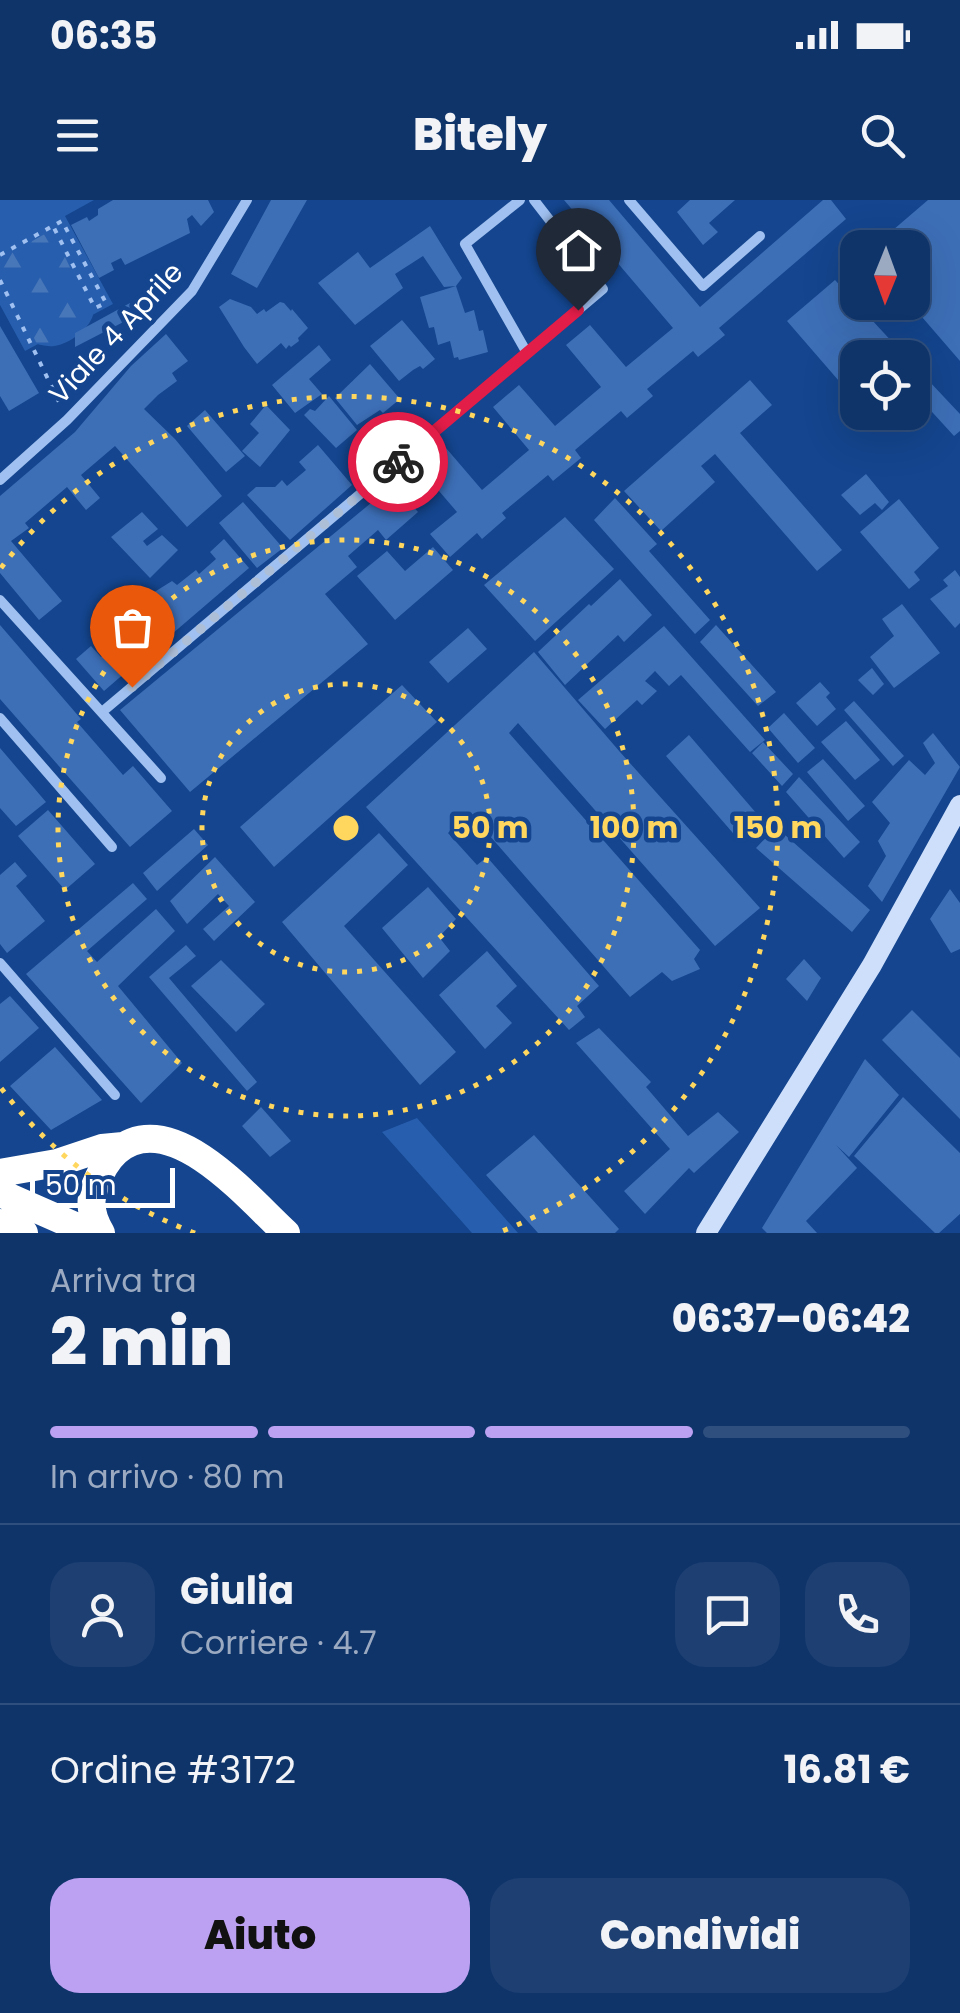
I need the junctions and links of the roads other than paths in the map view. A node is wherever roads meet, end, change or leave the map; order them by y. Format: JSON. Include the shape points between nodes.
{"nodes":[{"id":1,"x":246,"y":200,"type":"edge"},
{"id":2,"x":520,"y":200,"type":"edge"},
{"id":3,"x":534,"y":200,"type":"edge"},
{"id":4,"x":629,"y":200,"type":"edge"},
{"id":5,"x":760,"y":236,"type":"dead end"},
{"id":6,"x":527,"y":353,"type":"junction"},
{"id":7,"x":0,"y":480,"type":"edge"},
{"id":8,"x":0,"y":600,"type":"edge"},
{"id":9,"x":102,"y":712,"type":"junction"},
{"id":10,"x":0,"y":718,"type":"edge"},
{"id":11,"x":160,"y":778,"type":"dead end"},
{"id":12,"x":960,"y":805,"type":"edge"},
{"id":13,"x":112,"y":848,"type":"dead end"},
{"id":14,"x":0,"y":963,"type":"edge"},
{"id":15,"x":114,"y":1094,"type":"dead end"},
{"id":16,"x":123,"y":1146,"type":"junction"},
{"id":17,"x":0,"y":1173,"type":"edge"},
{"id":18,"x":0,"y":1193,"type":"edge"},
{"id":19,"x":0,"y":1224,"type":"edge"},
{"id":20,"x":24,"y":1233,"type":"edge"},
{"id":21,"x":90,"y":1233,"type":"edge"},
{"id":22,"x":100,"y":1233,"type":"edge"},
{"id":23,"x":286,"y":1233,"type":"edge"},
{"id":24,"x":706,"y":1233,"type":"edge"}],
"edges":[{"from":1,"to":7,"type":"street","name":"Viale 4 Aprile","via":[[192,291]]},
{"from":2,"to":6,"type":"street","via":[[465,244]]},
{"from":3,"to":6,"type":"street","via":[[603,289]]},
{"from":4,"to":5,"type":"street","via":[[702,286]]},
{"from":6,"to":9,"type":"street"},
{"from":8,"to":9,"type":"street"},
{"from":9,"to":11,"type":"street"},
{"from":10,"to":13,"type":"street"},
{"from":12,"to":24,"type":"main road","via":[[872,966]]},
{"from":14,"to":15,"type":"street"},
{"from":16,"to":17,"type":"highway"},
{"from":16,"to":22,"type":"highway","via":[[110,1156],[91,1198]]},
{"from":16,"to":23,"type":"highway","via":[[150,1138],[188,1148]]},
{"from":18,"to":21,"type":"highway"},
{"from":19,"to":20,"type":"highway"}]}
